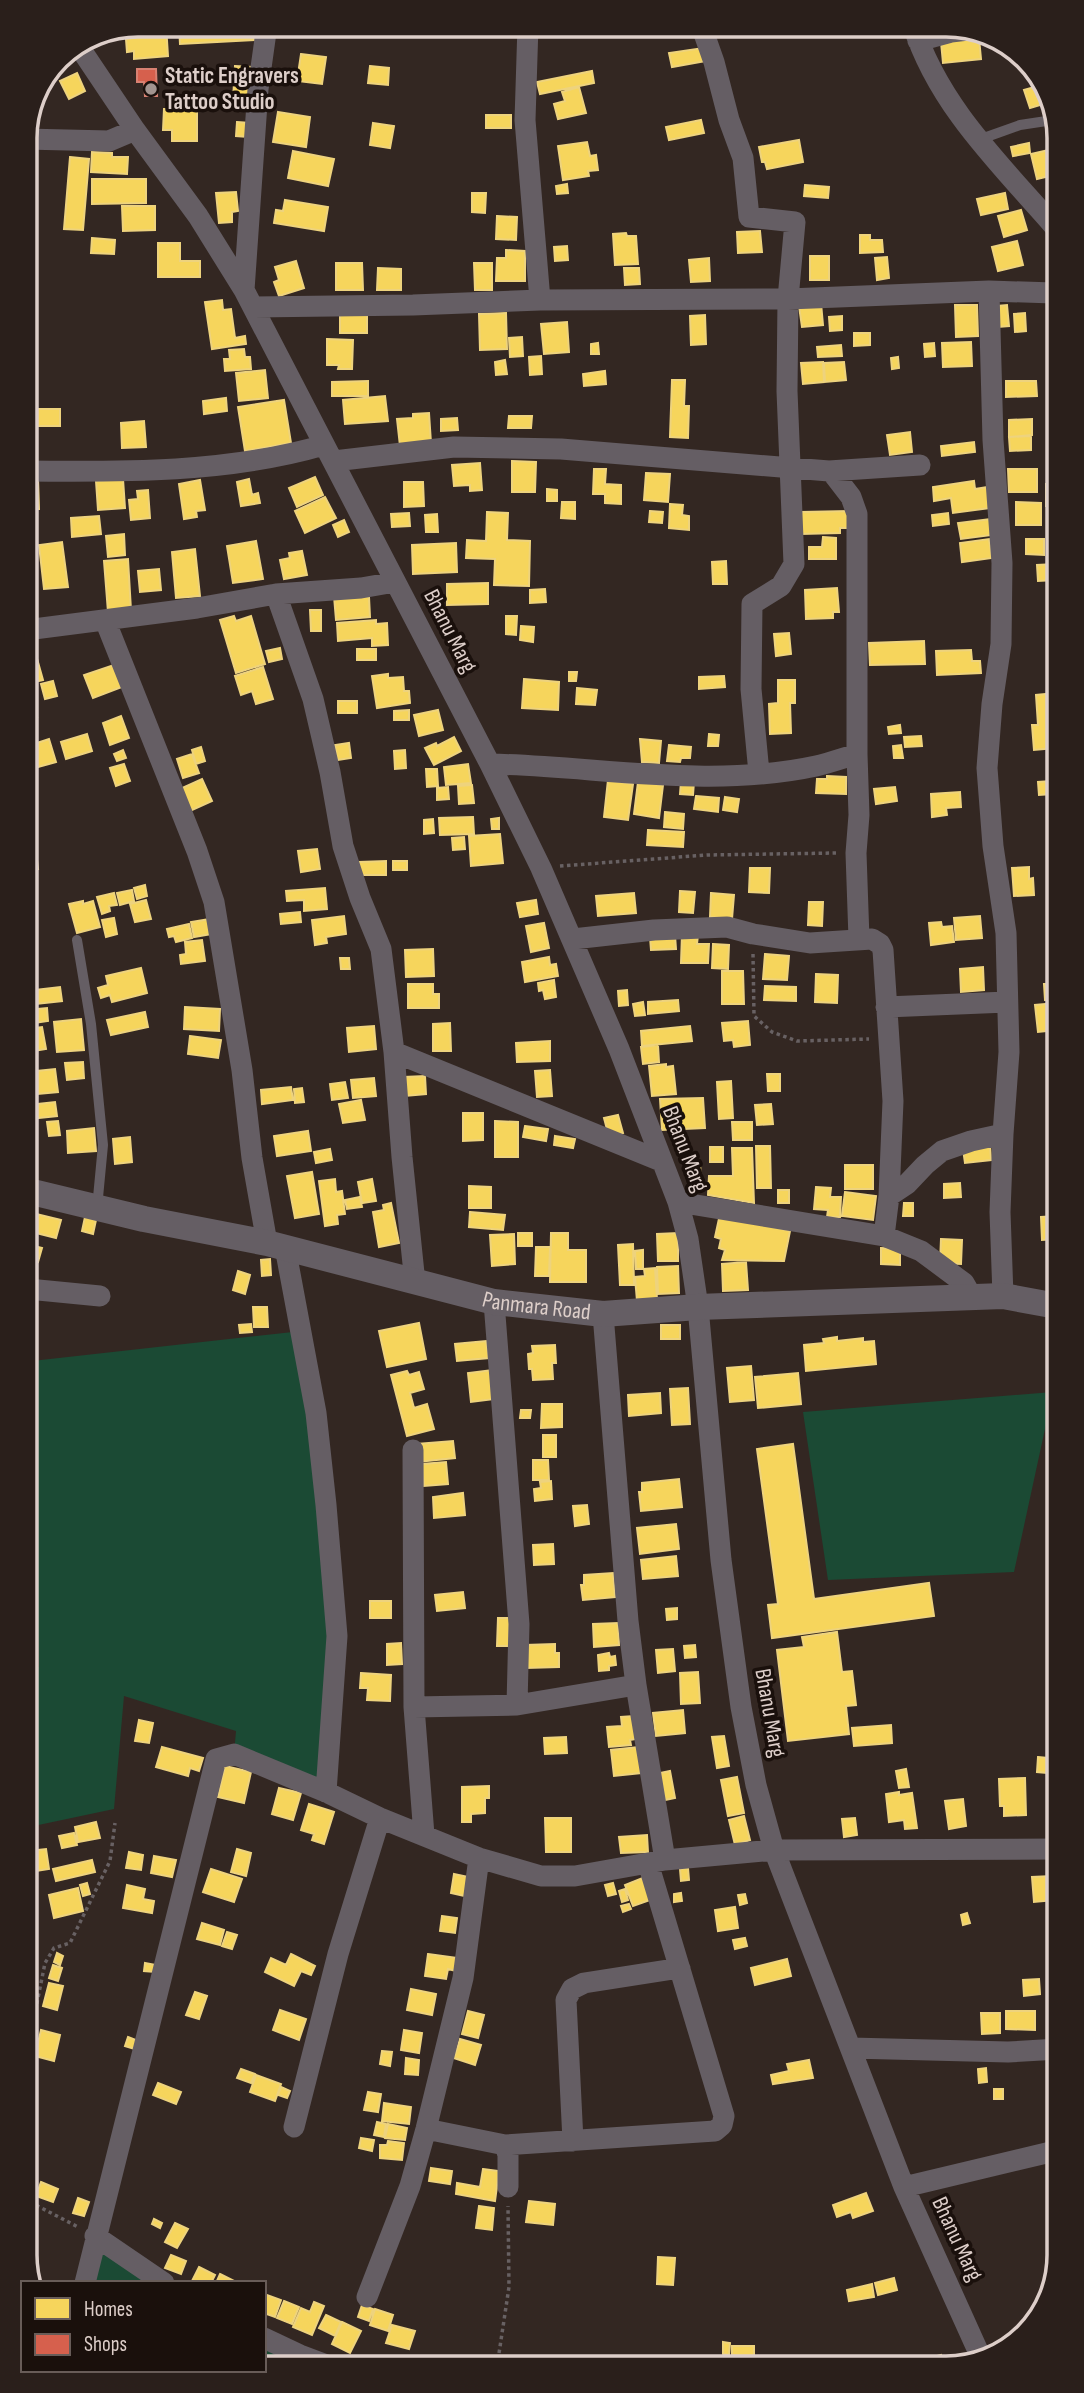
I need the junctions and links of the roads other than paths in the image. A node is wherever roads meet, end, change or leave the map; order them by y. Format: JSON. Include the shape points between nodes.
{"nodes":[{"id":1,"x":265,"y":37,"type":"edge"},
{"id":2,"x":528,"y":37,"type":"edge"},
{"id":3,"x":706,"y":37,"type":"edge"},
{"id":4,"x":918,"y":37,"type":"edge"},
{"id":5,"x":83,"y":53,"type":"edge"},
{"id":6,"x":1045,"y":121,"type":"edge"},
{"id":7,"x":135,"y":131,"type":"junction"},
{"id":8,"x":37,"y":139,"type":"edge"},
{"id":9,"x":978,"y":140,"type":"junction"},
{"id":10,"x":1047,"y":218,"type":"edge"},
{"id":11,"x":989,"y":291,"type":"junction"},
{"id":12,"x":1047,"y":293,"type":"edge"},
{"id":13,"x":248,"y":298,"type":"junction"},
{"id":14,"x":788,"y":299,"type":"junction"},
{"id":15,"x":540,"y":300,"type":"junction"},
{"id":16,"x":329,"y":453,"type":"junction"},
{"id":17,"x":920,"y":465,"type":"dead end"},
{"id":18,"x":791,"y":469,"type":"junction"},
{"id":19,"x":37,"y":471,"type":"edge"},
{"id":20,"x":831,"y":471,"type":"junction"},
{"id":21,"x":395,"y":582,"type":"junction"},
{"id":22,"x":276,"y":594,"type":"junction"},
{"id":23,"x":105,"y":620,"type":"junction"},
{"id":24,"x":37,"y":629,"type":"edge"},
{"id":25,"x":857,"y":754,"type":"junction"},
{"id":26,"x":490,"y":764,"type":"junction"},
{"id":27,"x":760,"y":773,"type":"junction"},
{"id":28,"x":573,"y":939,"type":"junction"},
{"id":29,"x":859,"y":939,"type":"junction"},
{"id":30,"x":77,"y":940,"type":"dead end"},
{"id":31,"x":1007,"y":1002,"type":"junction"},
{"id":32,"x":886,"y":1007,"type":"junction"},
{"id":33,"x":394,"y":1052,"type":"junction"},
{"id":34,"x":1003,"y":1134,"type":"junction"},
{"id":35,"x":661,"y":1161,"type":"junction"},
{"id":36,"x":37,"y":1193,"type":"edge"},
{"id":37,"x":888,"y":1196,"type":"junction"},
{"id":38,"x":678,"y":1202,"type":"junction"},
{"id":39,"x":97,"y":1208,"type":"junction"},
{"id":40,"x":884,"y":1236,"type":"junction"},
{"id":41,"x":276,"y":1245,"type":"junction"},
{"id":42,"x":415,"y":1283,"type":"junction"},
{"id":43,"x":37,"y":1290,"type":"edge"},
{"id":44,"x":100,"y":1296,"type":"dead end"},
{"id":45,"x":1003,"y":1296,"type":"junction"},
{"id":46,"x":972,"y":1297,"type":"junction"},
{"id":47,"x":494,"y":1302,"type":"junction"},
{"id":48,"x":1047,"y":1304,"type":"edge"},
{"id":49,"x":698,"y":1307,"type":"junction"},
{"id":50,"x":603,"y":1314,"type":"junction"},
{"id":51,"x":413,"y":1450,"type":"dead end"},
{"id":52,"x":636,"y":1685,"type":"junction"},
{"id":53,"x":517,"y":1705,"type":"junction"},
{"id":54,"x":414,"y":1707,"type":"junction"},
{"id":55,"x":326,"y":1792,"type":"junction"},
{"id":56,"x":380,"y":1818,"type":"junction"},
{"id":57,"x":424,"y":1835,"type":"junction"},
{"id":58,"x":1047,"y":1849,"type":"edge"},
{"id":59,"x":774,"y":1850,"type":"junction"},
{"id":60,"x":479,"y":1858,"type":"junction"},
{"id":61,"x":657,"y":1862,"type":"junction"},
{"id":62,"x":680,"y":1968,"type":"junction"},
{"id":63,"x":851,"y":2048,"type":"junction"},
{"id":64,"x":1047,"y":2050,"type":"edge"},
{"id":65,"x":294,"y":2127,"type":"dead end"},
{"id":66,"x":426,"y":2129,"type":"junction"},
{"id":67,"x":573,"y":2141,"type":"junction"},
{"id":68,"x":505,"y":2146,"type":"junction"},
{"id":69,"x":1047,"y":2153,"type":"edge"},
{"id":70,"x":508,"y":2187,"type":"road end"},
{"id":71,"x":904,"y":2187,"type":"junction"},
{"id":72,"x":95,"y":2236,"type":"junction"},
{"id":73,"x":85,"y":2281,"type":"edge"},
{"id":74,"x":161,"y":2281,"type":"edge"},
{"id":75,"x":368,"y":2297,"type":"dead end"},
{"id":76,"x":266,"y":2339,"type":"edge"},
{"id":77,"x":978,"y":2351,"type":"edge"},
{"id":78,"x":303,"y":2356,"type":"edge"}],
"edges":[{"from":1,"to":13,"type":"street","via":[[257,102]]},
{"from":2,"to":15,"type":"street","via":[[525,120]]},
{"from":3,"to":14,"type":"street","via":[[743,158],[749,217],[795,222]]},
{"from":4,"to":9,"type":"street","via":[[956,111]]},
{"from":5,"to":7,"type":"street","name":"Bhanu Marg"},
{"from":6,"to":9,"type":"lane"},
{"from":7,"to":8,"type":"street","via":[[109,141]]},
{"from":7,"to":13,"type":"street","name":"Bhanu Marg","via":[[198,216]]},
{"from":9,"to":10,"type":"street"},
{"from":11,"to":12,"type":"street"},
{"from":11,"to":14,"type":"street"},
{"from":11,"to":31,"type":"street","via":[[1002,644],[986,768],[1006,933]]},
{"from":13,"to":15,"type":"street","via":[[414,305]]},
{"from":13,"to":16,"type":"street","name":"Bhanu Marg"},
{"from":14,"to":15,"type":"street"},
{"from":14,"to":18,"type":"street"},
{"from":16,"to":18,"type":"street","via":[[454,447],[561,449]]},
{"from":16,"to":19,"type":"street","via":[[182,468]]},
{"from":16,"to":21,"type":"street","name":"Bhanu Marg"},
{"from":17,"to":20,"type":"street"},
{"from":18,"to":20,"type":"street"},
{"from":18,"to":27,"type":"street","via":[[794,564],[781,586],[752,604],[751,689]]},
{"from":20,"to":25,"type":"street","via":[[851,497],[856,514]]},
{"from":21,"to":22,"type":"street"},
{"from":21,"to":26,"type":"street","name":"Bhanu Marg"},
{"from":22,"to":23,"type":"street"},
{"from":22,"to":33,"type":"street","via":[[313,699],[343,846],[381,949]]},
{"from":23,"to":24,"type":"street"},
{"from":23,"to":41,"type":"street","via":[[214,902],[252,1158]]},
{"from":25,"to":27,"type":"street","via":[[817,766]]},
{"from":25,"to":29,"type":"street"},
{"from":26,"to":27,"type":"street","via":[[699,776]]},
{"from":26,"to":28,"type":"street","name":"Bhanu Marg"},
{"from":28,"to":29,"type":"street","via":[[727,927],[810,943]]},
{"from":28,"to":35,"type":"street","name":"Bhanu Marg"},
{"from":29,"to":32,"type":"street","via":[[872,939],[883,950]]},
{"from":30,"to":39,"type":"lane","via":[[103,1145]]},
{"from":31,"to":32,"type":"street"},
{"from":31,"to":34,"type":"street","via":[[1009,1052]]},
{"from":32,"to":37,"type":"street","via":[[893,1101]]},
{"from":33,"to":35,"type":"street"},
{"from":33,"to":42,"type":"street"},
{"from":34,"to":37,"type":"street","via":[[943,1151]]},
{"from":34,"to":45,"type":"street"},
{"from":35,"to":38,"type":"street","name":"Bhanu Marg"},
{"from":36,"to":39,"type":"street","name":"Panmara Road"},
{"from":37,"to":40,"type":"street"},
{"from":38,"to":40,"type":"street"},
{"from":38,"to":49,"type":"street","name":"Bhanu Marg"},
{"from":39,"to":41,"type":"street","name":"Panmara Road"},
{"from":40,"to":46,"type":"street","via":[[921,1251],[964,1283]]},
{"from":41,"to":42,"type":"street","name":"Panmara Road"},
{"from":41,"to":55,"type":"street","via":[[316,1413],[335,1610]]},
{"from":42,"to":47,"type":"street","name":"Panmara Road"},
{"from":43,"to":44,"type":"street"},
{"from":45,"to":46,"type":"street","name":"Panmara Road"},
{"from":45,"to":48,"type":"street","name":"Panmara Road"},
{"from":46,"to":49,"type":"street","name":"Panmara Road"},
{"from":47,"to":50,"type":"street","name":"Panmara Road"},
{"from":47,"to":53,"type":"street","via":[[519,1624]]},
{"from":49,"to":50,"type":"street","name":"Panmara Road"},
{"from":49,"to":59,"type":"street","name":"Bhanu Marg","via":[[720,1560],[741,1707]]},
{"from":50,"to":52,"type":"street"},
{"from":51,"to":54,"type":"street"},
{"from":52,"to":53,"type":"street"},
{"from":52,"to":61,"type":"street"},
{"from":53,"to":54,"type":"street"},
{"from":54,"to":57,"type":"street"},
{"from":55,"to":56,"type":"street"},
{"from":55,"to":72,"type":"street","via":[[234,1754],[216,1759]]},
{"from":56,"to":57,"type":"street"},
{"from":56,"to":65,"type":"street","via":[[338,1954]]},
{"from":57,"to":60,"type":"street"},
{"from":58,"to":59,"type":"street"},
{"from":59,"to":61,"type":"street"},
{"from":59,"to":63,"type":"street","name":"Bhanu Marg"},
{"from":60,"to":61,"type":"street","via":[[541,1876],[575,1876]]},
{"from":60,"to":66,"type":"street","via":[[463,1978]]},
{"from":61,"to":62,"type":"street"},
{"from":62,"to":67,"type":"street","via":[[584,1983],[572,1989],[566,2000]]},
{"from":62,"to":67,"type":"street","via":[[724,2116],[722,2125],[715,2131]]},
{"from":63,"to":64,"type":"street"},
{"from":63,"to":71,"type":"street","name":"Bhanu Marg"},
{"from":66,"to":68,"type":"street"},
{"from":66,"to":75,"type":"street"},
{"from":67,"to":68,"type":"street"},
{"from":68,"to":70,"type":"street"},
{"from":69,"to":71,"type":"street"},
{"from":71,"to":77,"type":"street","name":"Bhanu Marg"},
{"from":72,"to":73,"type":"street"},
{"from":72,"to":74,"type":"street"},
{"from":76,"to":78,"type":"street"}]}
